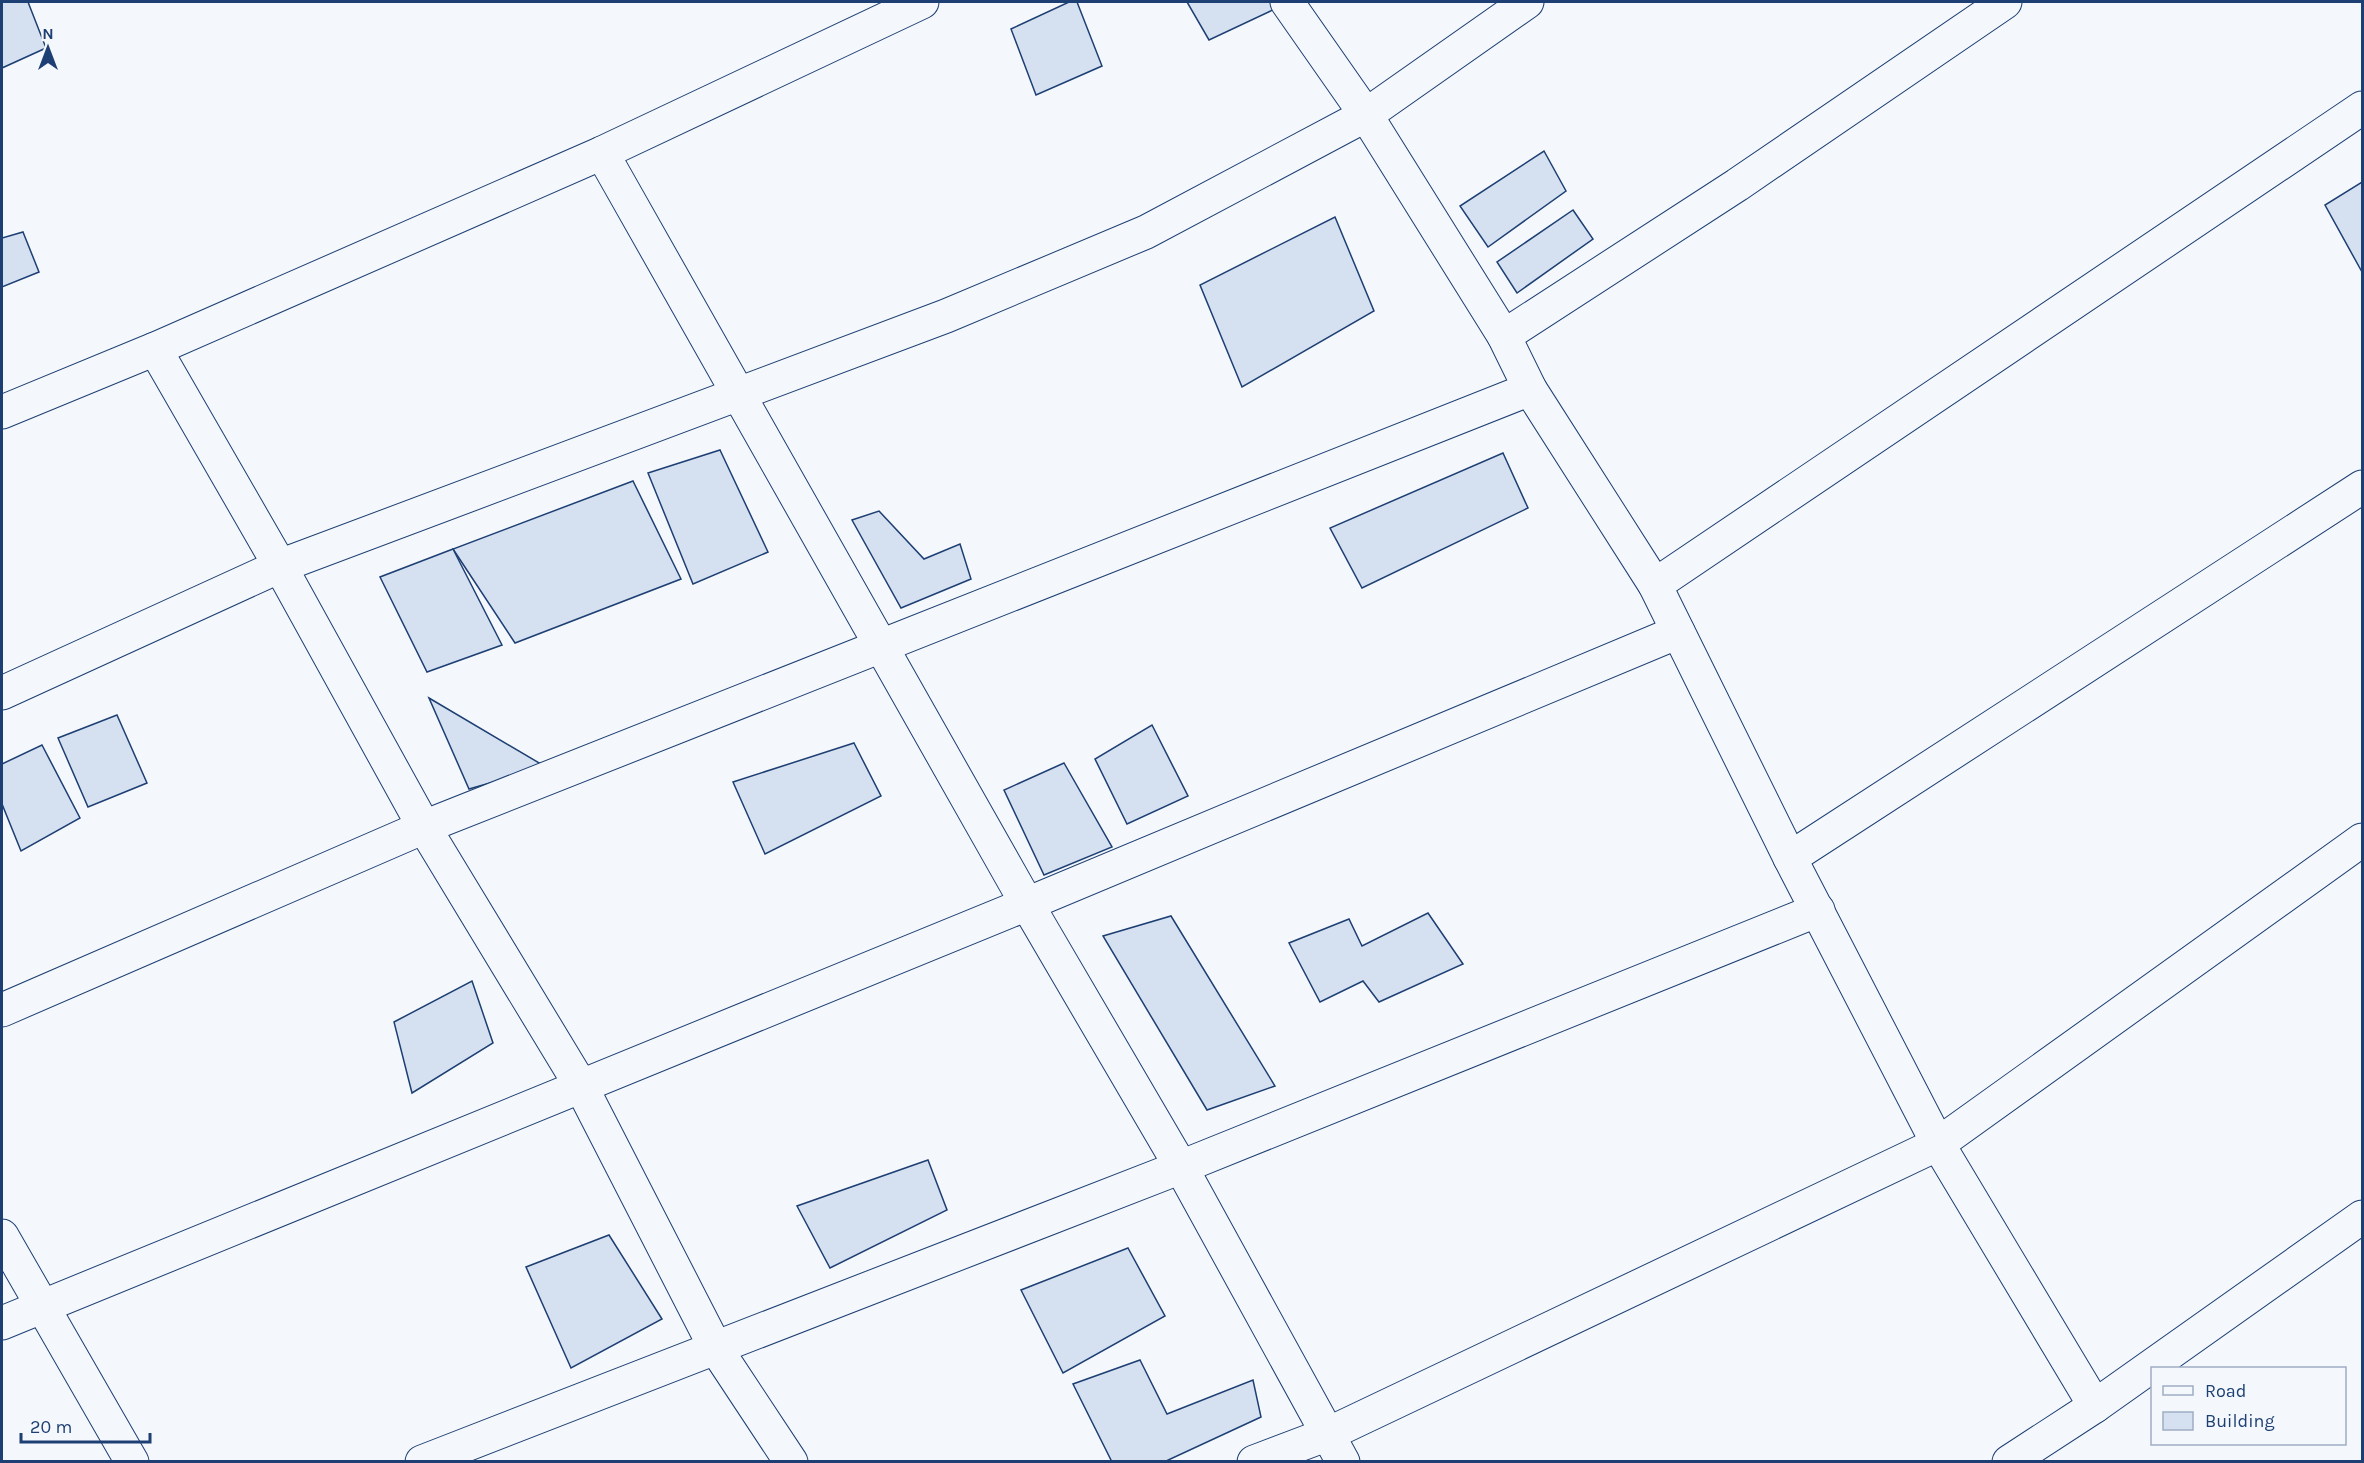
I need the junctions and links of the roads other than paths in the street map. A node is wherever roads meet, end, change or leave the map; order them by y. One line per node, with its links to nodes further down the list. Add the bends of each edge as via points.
1 (922, 2): 7 (street)
2 (1287, 2): 6 (street)
3 (1527, 2): 6 (street)
4 (2006, 2): 8 (street, via 1737,185)
5 (2362, 108): 15 (street)
6 (1366, 115): 8 (street); 11 (street, via 1146,232 946,316)
7 (602, 153): 9 (street); 11 (street)
8 (1504, 336): 10 (street)
9 (155, 349): 12 (street); 14 (street)
10 (1530, 389): 15 (street); 17 (street)
11 (739, 394): 14 (street); 17 (street)
12 (2, 412)
13 (2362, 487): 21 (street)
14 (280, 566): 18 (street); 19 (street)
15 (1655, 585): 16 (street)
16 (1678, 632): 21 (street); 22 (street)
17 (883, 645): 19 (street); 22 (street)
18 (2, 693)
19 (424, 827): 24 (street); 25 (street)
20 (2362, 840): 26 (street)
21 (1790, 858): 23 (street)
22 (1028, 904): 25 (street); 27 (street)
23 (1818, 910): 26 (street); 27 (street)
24 (2, 1010)
25 (581, 1086): 30 (street); 32 (street)
26 (1938, 1144): 33 (street); 34 (street)
27 (1181, 1167): 32 (street); 34 (street)
28 (2362, 1217): 33 (street)
29 (2, 1236): 30 (street)
30 (42, 1306): 31 (street); 35 (street)
31 (2, 1323)
32 (715, 1347): 36 (street); 37 (street)
33 (2095, 1406): 39 (street)
34 (1335, 1448): 38 (street)
35 (132, 1461)
36 (422, 1461)
37 (791, 1461)
38 (1254, 1461)
39 (2009, 1461)

